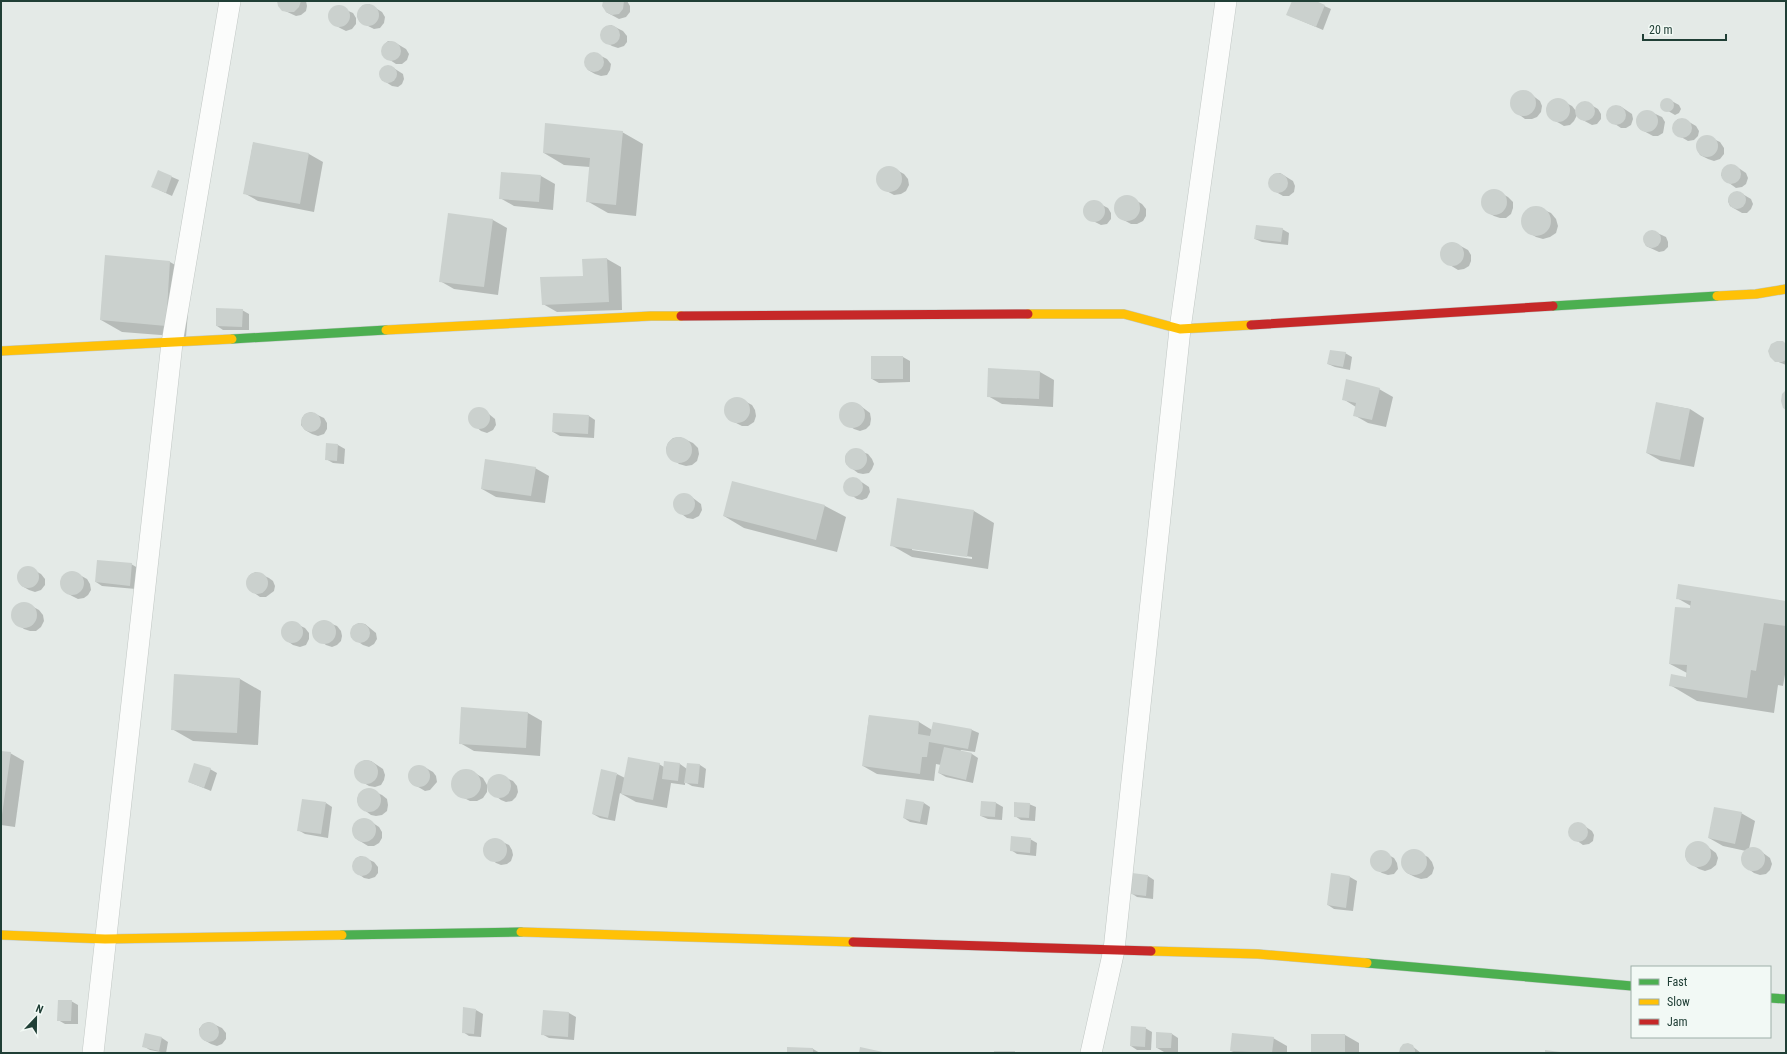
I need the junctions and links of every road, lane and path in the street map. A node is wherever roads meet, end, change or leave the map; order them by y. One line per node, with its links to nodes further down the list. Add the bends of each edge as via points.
1 (230, 1): 5 (street)
2 (1226, 1): 4 (street)
3 (1786, 289): 4 (street, via 1756,294)
4 (1180, 329): 5 (street, via 1124,314 651,316); 9 (street)
5 (172, 343): 6 (street); 8 (street)
6 (1, 351)
7 (1, 935): 8 (street)
8 (105, 939): 9 (street, via 520,932); 13 (street)
9 (1114, 950): 10 (street, via 1258,954); 14 (street)
10 (1631, 986)
11 (1771, 998): 12 (street)
12 (1786, 999)
13 (93, 1053)
14 (1091, 1053)

